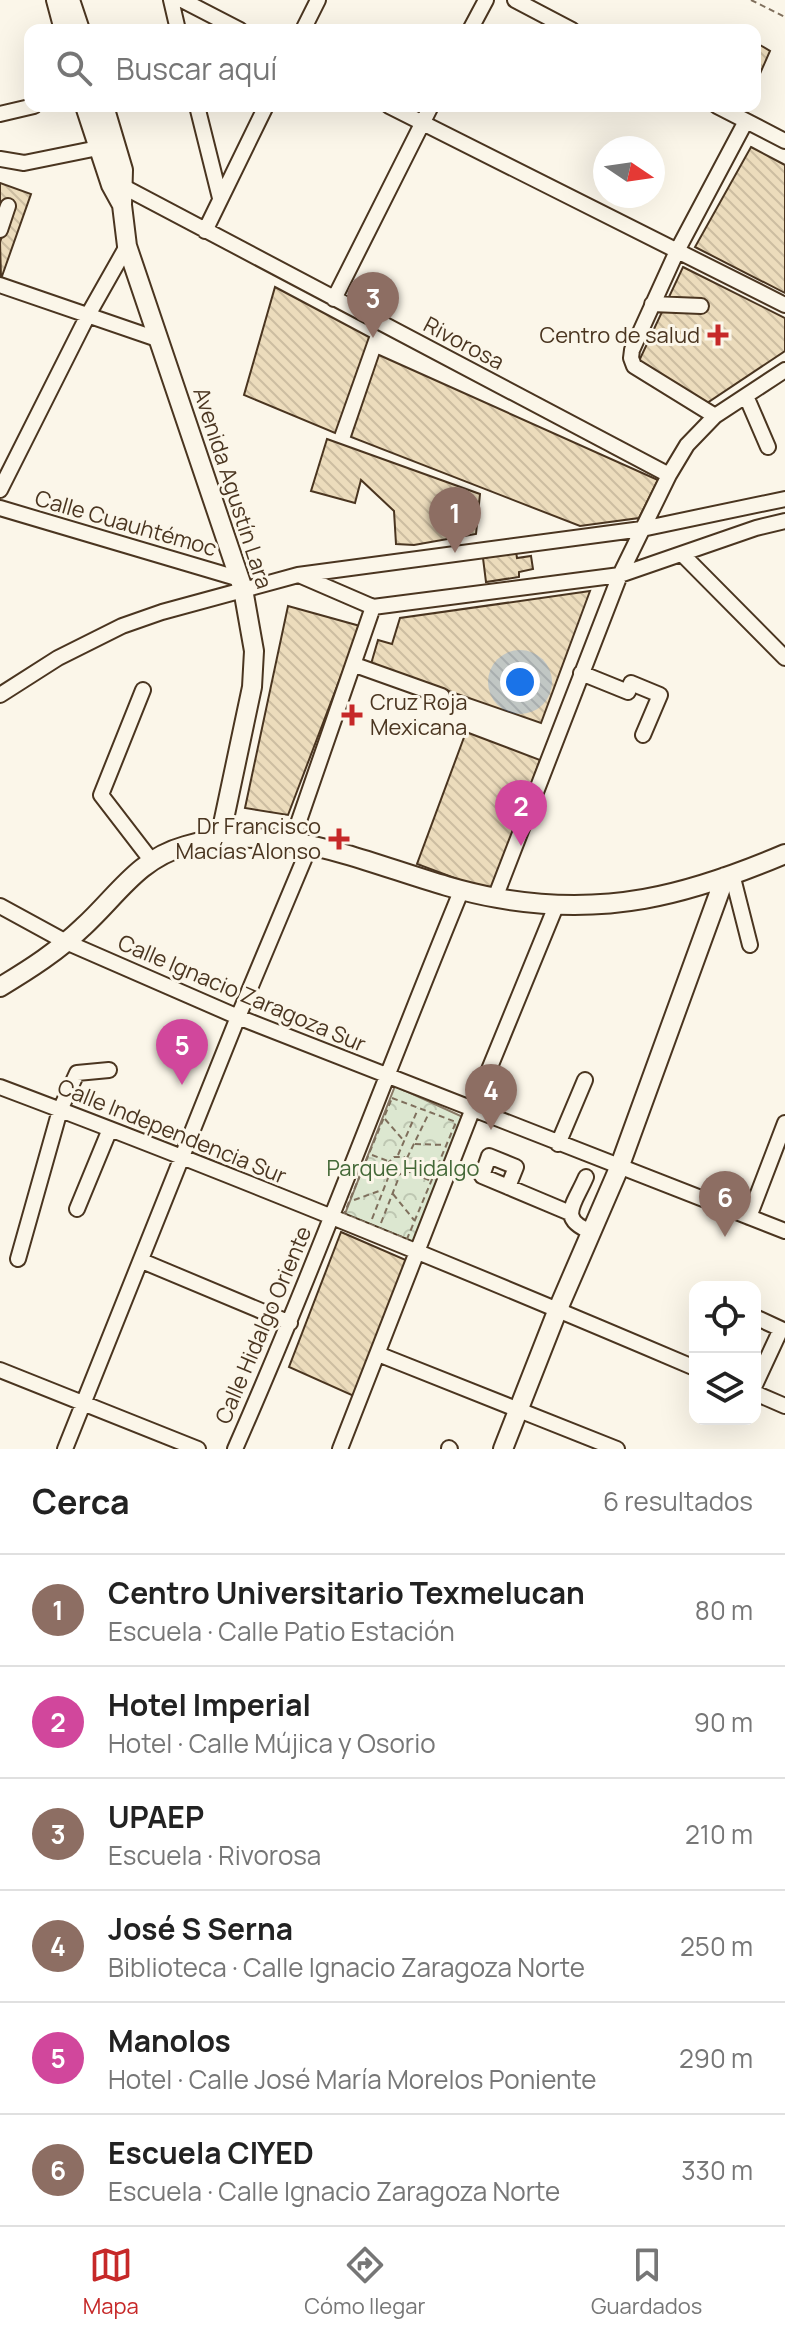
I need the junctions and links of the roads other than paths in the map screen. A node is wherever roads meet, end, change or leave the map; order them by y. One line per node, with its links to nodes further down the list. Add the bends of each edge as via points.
1 (56, 0): 8 (main road)
2 (70, 0): 9 (main road)
3 (171, 0): 10 (street)
4 (182, 0): 11 (street)
5 (318, 0): 12 (street)
6 (486, 0): 13 (street)
7 (515, 0): 14 (street)
8 (62, 24)
9 (78, 24)
10 (177, 24)
11 (228, 24)
12 (306, 24)
13 (473, 24)
14 (561, 24)
15 (24, 108): 23 (street)
16 (95, 112): 27 (main road, Avenida Agustín Lara)
17 (97, 112): 29 (main road, Avenida Agustín Lara, via 123,170)
18 (198, 112): 30 (street)
19 (263, 112): 30 (street)
20 (401, 112): 25 (street)
21 (428, 112): 25 (street)
22 (729, 112): 24 (street)
23 (0, 114)
24 (746, 121): 26 (street); 35 (street)
25 (422, 123): 35 (street); 37 (street)
26 (785, 141)
27 (98, 148): 28 (street, via 24,163); 29 (main road, Avenida Agustín Lara)
28 (0, 159)
29 (119, 192): 33 (street, Rivorosa); 34 (main road, Avenida Agustín Lara)
30 (220, 198): 33 (street)
31 (8, 206): 32 (street)
32 (0, 230)
33 (205, 231): 37 (street, Rivorosa)
34 (127, 246): 41 (street); 42 (main road, Avenida Agustín Lara)
35 (677, 251): 38 (street); 39 (street)
36 (0, 285): 41 (street)
37 (334, 299): 47 (street, Rivorosa)
38 (652, 304): 40 (street); 45 (street, via 632,350 634,366)
39 (785, 305)
40 (701, 306)
41 (88, 315): 42 (street); 48 (street)
42 (157, 339): 56 (main road, Avenida Agustín Lara)
43 (784, 374): 44 (street)
44 (746, 396): 45 (street); 46 (street)
45 (715, 416): 47 (street, via 687,445)
46 (768, 447)
47 (669, 475): 52 (street)
48 (0, 490)
49 (785, 499): 52 (street)
50 (0, 508): 56 (street, Calle Cuauhtémoc)
51 (785, 521): 53 (street)
52 (642, 529): 54 (street); 55 (street)
53 (682, 554): 55 (street); 58 (street)
54 (298, 575): 56 (street); 57 (street)
55 (620, 575): 57 (street); 60 (street)
56 (242, 584): 62 (street, via 122,626); 65 (main road, Avenida Agustín Lara, via 254,678)
57 (373, 607): 59 (street)
58 (785, 658)
59 (355, 665): 63 (street); 66 (street)
60 (581, 673): 64 (street, via 628,692 631,683 660,695); 71 (street)
61 (143, 690): 68 (street, via 101,795)
62 (0, 695)
63 (442, 696)
64 (643, 735)
65 (220, 838): 66 (main road); 68 (main road)
66 (302, 842): 70 (main road); 77 (street)
67 (785, 854): 69 (main road)
68 (151, 860): 74 (main road)
69 (728, 876): 73 (main road, via 657,898); 75 (street); 88 (main road)
70 (462, 889): 71 (main road); 79 (street, Calle Hidalgo Oriente)
71 (495, 898): 73 (main road)
72 (0, 906): 74 (street, Calle Ignacio Zaragoza Sur)
73 (556, 906): 83 (street)
74 (66, 942): 76 (main road); 77 (street, Calle Ignacio Zaragoza Sur)
75 (750, 945)
76 (3, 980)
77 (238, 1017): 79 (street, Calle Ignacio Zaragoza Sur); 87 (street)
78 (109, 1070): 82 (street, via 77,1073)
79 (385, 1076): 83 (street, Calle Ignacio Zaragoza Sur); 94 (street, Calle Hidalgo Oriente)
80 (585, 1080): 86 (street)
81 (0, 1087): 82 (street, Calle Independencia Sur)
82 (60, 1110): 85 (street, Calle Independencia Sur); 98 (street)
83 (472, 1111): 86 (street, Calle Ignacio Zaragoza Sur); 97 (street)
84 (785, 1123): 93 (street)
85 (110, 1129): 87 (street, Calle Independencia Sur); 91 (street)
86 (558, 1144): 88 (street, Calle Ignacio Zaragoza Sur)
87 (183, 1157): 94 (street, Calle Independencia Sur); 99 (street)
88 (619, 1168): 93 (street, Calle Ignacio Zaragoza Sur); 96 (main road)
89 (586, 1177): 92 (street)
90 (508, 1187): 92 (street)
91 (77, 1209)
92 (570, 1213): 96 (street, via 575,1225)
93 (749, 1217): 95 (street, Calle Ignacio Zaragoza Sur)
94 (331, 1219): 97 (street, Calle Independencia Sur); 102 (street, Calle Hidalgo Oriente)
95 (785, 1231)
96 (592, 1232): 100 (main road)
97 (417, 1252): 100 (street, Calle Independencia Sur); 103 (street)
98 (18, 1259)
99 (142, 1261): 102 (street); 108 (street)
100 (558, 1309): 104 (street, Calle Independencia Sur); 110 (main road)
101 (761, 1320): 106 (street, via 781,1329)
102 (290, 1323): 113 (street, Calle Hidalgo Oriente)
103 (378, 1354): 110 (street); 114 (street)
104 (689, 1365)
105 (0, 1370): 108 (street)
106 (761, 1372)
107 (761, 1396): 109 (street)
108 (82, 1404): 111 (street); 112 (street)
109 (785, 1406)
110 (518, 1410): 115 (main road); 116 (street)
111 (65, 1449)
112 (198, 1449)
113 (235, 1449)
114 (340, 1449)
115 (503, 1449)
116 (617, 1449)

